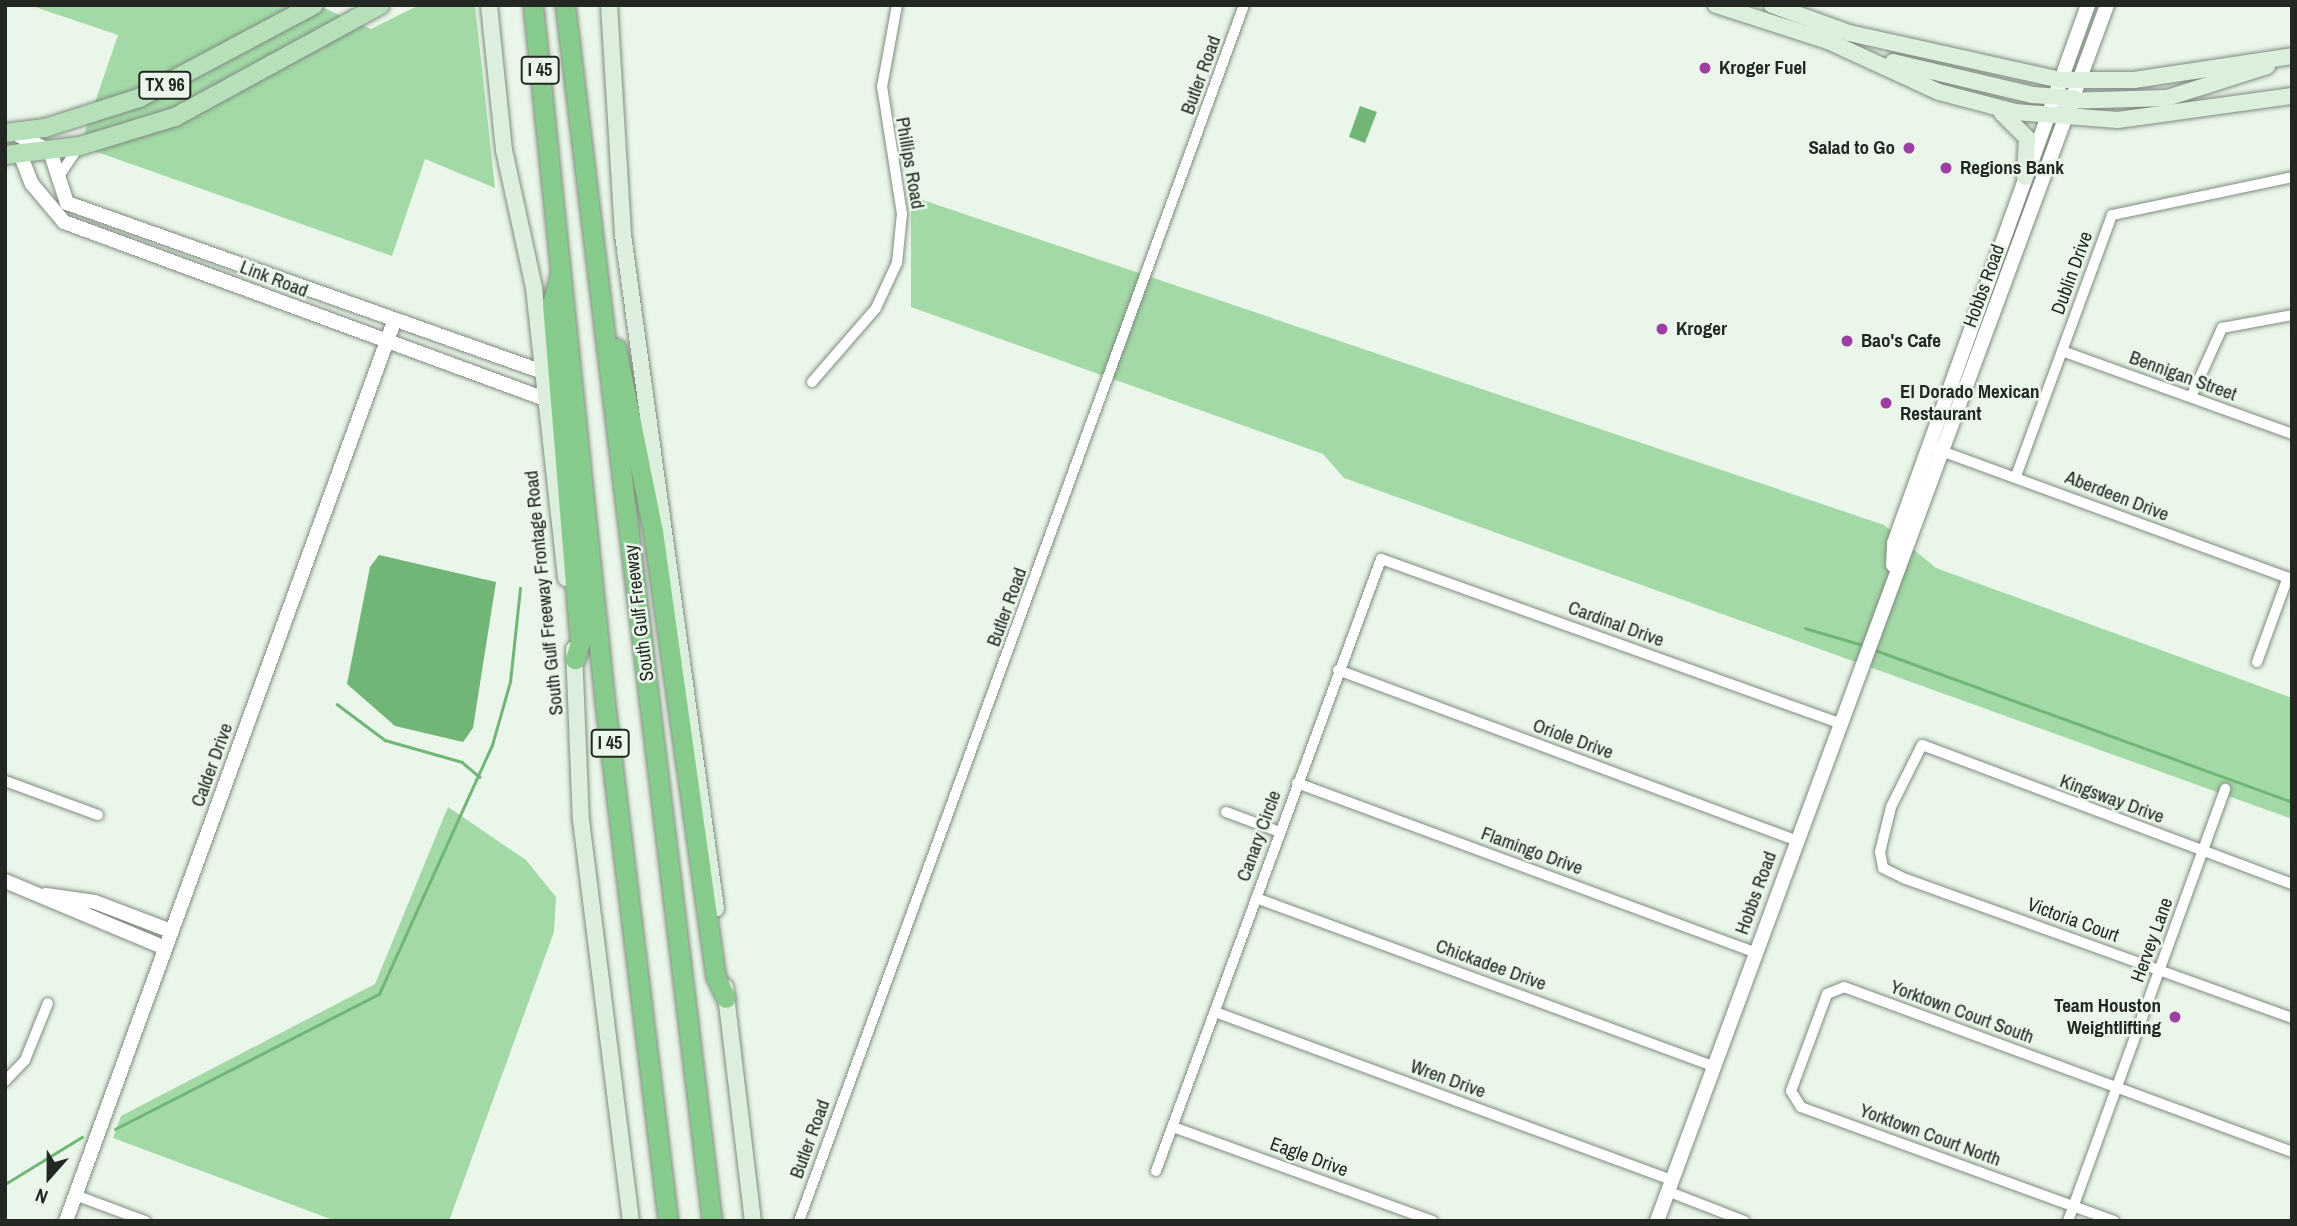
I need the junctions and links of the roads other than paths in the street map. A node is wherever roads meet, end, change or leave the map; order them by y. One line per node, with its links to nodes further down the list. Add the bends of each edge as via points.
1 (314, 5): 21 (main road, TX 96, via 139,98)
2 (380, 5): 22 (main road, TX 96, via 174,117)
3 (489, 5): 36 (main road, South Gulf Freeway Frontage Road, via 504,150 534,288)
4 (533, 5): 28 (highway, I 45)
5 (565, 5): 31 (highway, South Gulf Freeway / I 45)
6 (608, 5): 68 (main road, via 623,235)
7 (897, 5): 37 (street, Phillips Road, via 882,87 902,214 897,263 876,308)
8 (1244, 5): 88 (street, Butler Road)
9 (1716, 5): 13 (main road)
10 (1772, 5): 15 (main road, via 1849,33)
11 (2088, 5): 15 (street, Hobbs Road)
12 (2107, 5): 16 (street, Hobbs Road)
13 (1828, 41): 18 (main road); 20 (main road, via 1939,92)
14 (2292, 56): 16 (main road, via 2206,71); 19 (main road, via 2185,94)
15 (2061, 80): 16 (main road); 18 (street, Hobbs Road)
16 (2080, 80): 19 (street, Hobbs Road)
17 (2292, 96): 19 (main road, via 2183,116)
18 (2052, 104): 19 (main road); 20 (main road); 25 (street, Hobbs Road)
19 (2071, 105): 42 (street, Hobbs Road)
20 (1998, 109): 25 (main road, via 2027,138)
21 (9, 133): 23 (street)
22 (80, 146): 23 (main road, TX 96); 27 (street, via 67,156)
23 (51, 151): 24 (main road, TX 96); 27 (street, Link Road)
24 (13, 156): 30 (street, Link Road, via 64,222)
25 (2025, 177): 41 (street, Hobbs Road)
26 (2292, 177): 35 (street, Dublin Drive, via 2112,215)
27 (57, 179): 29 (street, Link Road, via 67,203)
28 (562, 263): 47 (highway, via 552,304 580,642); 85 (highway, I 45, via 605,704)
29 (260, 274): 30 (street); 33 (street, Link Road)
30 (253, 292): 34 (street, Link Road)
31 (601, 303): 68 (highway, via 621,361 653,531 714,964); 86 (highway, South Gulf Freeway / I 45)
32 (2292, 315): 38 (street, via 2222,328)
33 (394, 322): 34 (street, Calder Drive); 36 (street, Link Road)
34 (386, 344): 39 (street, Link Road); 64 (street, Calder Drive)
35 (2062, 351): 38 (street, Bennigan Street); 43 (street, Dublin Drive)
36 (543, 372): 39 (main road, South Gulf Freeway Frontage Road)
37 (812, 382)
38 (2191, 397): 40 (street, Bennigan Street)
39 (545, 400): 47 (main road, South Gulf Freeway Frontage Road)
40 (2292, 434)
41 (1929, 446): 42 (street, Aberdeen Drive); 45 (street, Hobbs Road, via 1894,543)
42 (1944, 452): 43 (street, Aberdeen Drive); 45 (street, Hobbs Road)
43 (2016, 476): 46 (street, Aberdeen Drive)
44 (1381, 559): 49 (street, Canary Circle); 50 (street, Cardinal Drive)
45 (1892, 578): 50 (street, Hobbs Road)
46 (2290, 578): 48 (street)
47 (575, 659): 84 (main road, South Gulf Freeway Frontage Road, via 581,820)
48 (2257, 662)
49 (1338, 670): 52 (street, Canary Circle); 57 (street, Oriole Drive)
50 (1839, 723): 57 (street, Hobbs Road)
51 (5, 781): 55 (street)
52 (1297, 783): 56 (street, Canary Circle); 66 (street, Flamingo Drive)
53 (2225, 789): 58 (street, Hervey Lane)
54 (1226, 813): 56 (street)
55 (99, 815)
56 (1280, 832): 63 (street, Canary Circle)
57 (1796, 840): 66 (street, Hobbs Road)
58 (2203, 851): 59 (street, Kingsway Drive, via 1922,744 1891,807); 61 (street, Kingsway Drive); 67 (street, Hervey Lane)
59 (1883, 868): 67 (street, Victoria Court)
60 (5, 881): 62 (street)
61 (2292, 884)
62 (45, 895): 64 (street, via 95,902); 65 (street)
63 (1256, 898): 70 (street, Canary Circle); 73 (street, Chickadee Drive)
64 (171, 931): 65 (street, Calder Drive)
65 (165, 948): 80 (street, Calder Drive)
66 (1755, 952): 73 (street, Hobbs Road)
67 (2160, 970): 71 (street, Victoria Court); 75 (street, Hervey Lane)
68 (726, 998): 87 (main road)
69 (48, 1003): 74 (street, via 25,1060)
70 (1214, 1012): 76 (street, Canary Circle); 79 (street, Wren Drive)
71 (2292, 1018)
72 (1807, 1042): 75 (street, Yorktown Court South, via 1827,994 1844,988); 81 (street, Yorktown Court North, via 1791,1091 1801,1107)
73 (1713, 1066): 79 (street, Hobbs Road)
74 (5, 1080)
75 (2116, 1088): 77 (street, Yorktown Court South); 81 (street, Hervey Lane)
76 (1173, 1127): 78 (street, Canary Circle); 89 (street, Eagle Drive)
77 (2292, 1152)
78 (1156, 1171)
79 (1668, 1185): 90 (street, Hobbs Road); 91 (street, Wren Drive)
80 (75, 1195): 82 (street, Calder Drive); 83 (street)
81 (2074, 1206): 92 (street, Hervey Lane); 93 (street, Yorktown Court North)
82 (66, 1221)
83 (145, 1221)
84 (631, 1221)
85 (668, 1221)
86 (712, 1221)
87 (752, 1221)
88 (799, 1221)
89 (1433, 1221)
90 (1657, 1221)
91 (1744, 1221)
92 (2068, 1221)
93 (2114, 1221)

